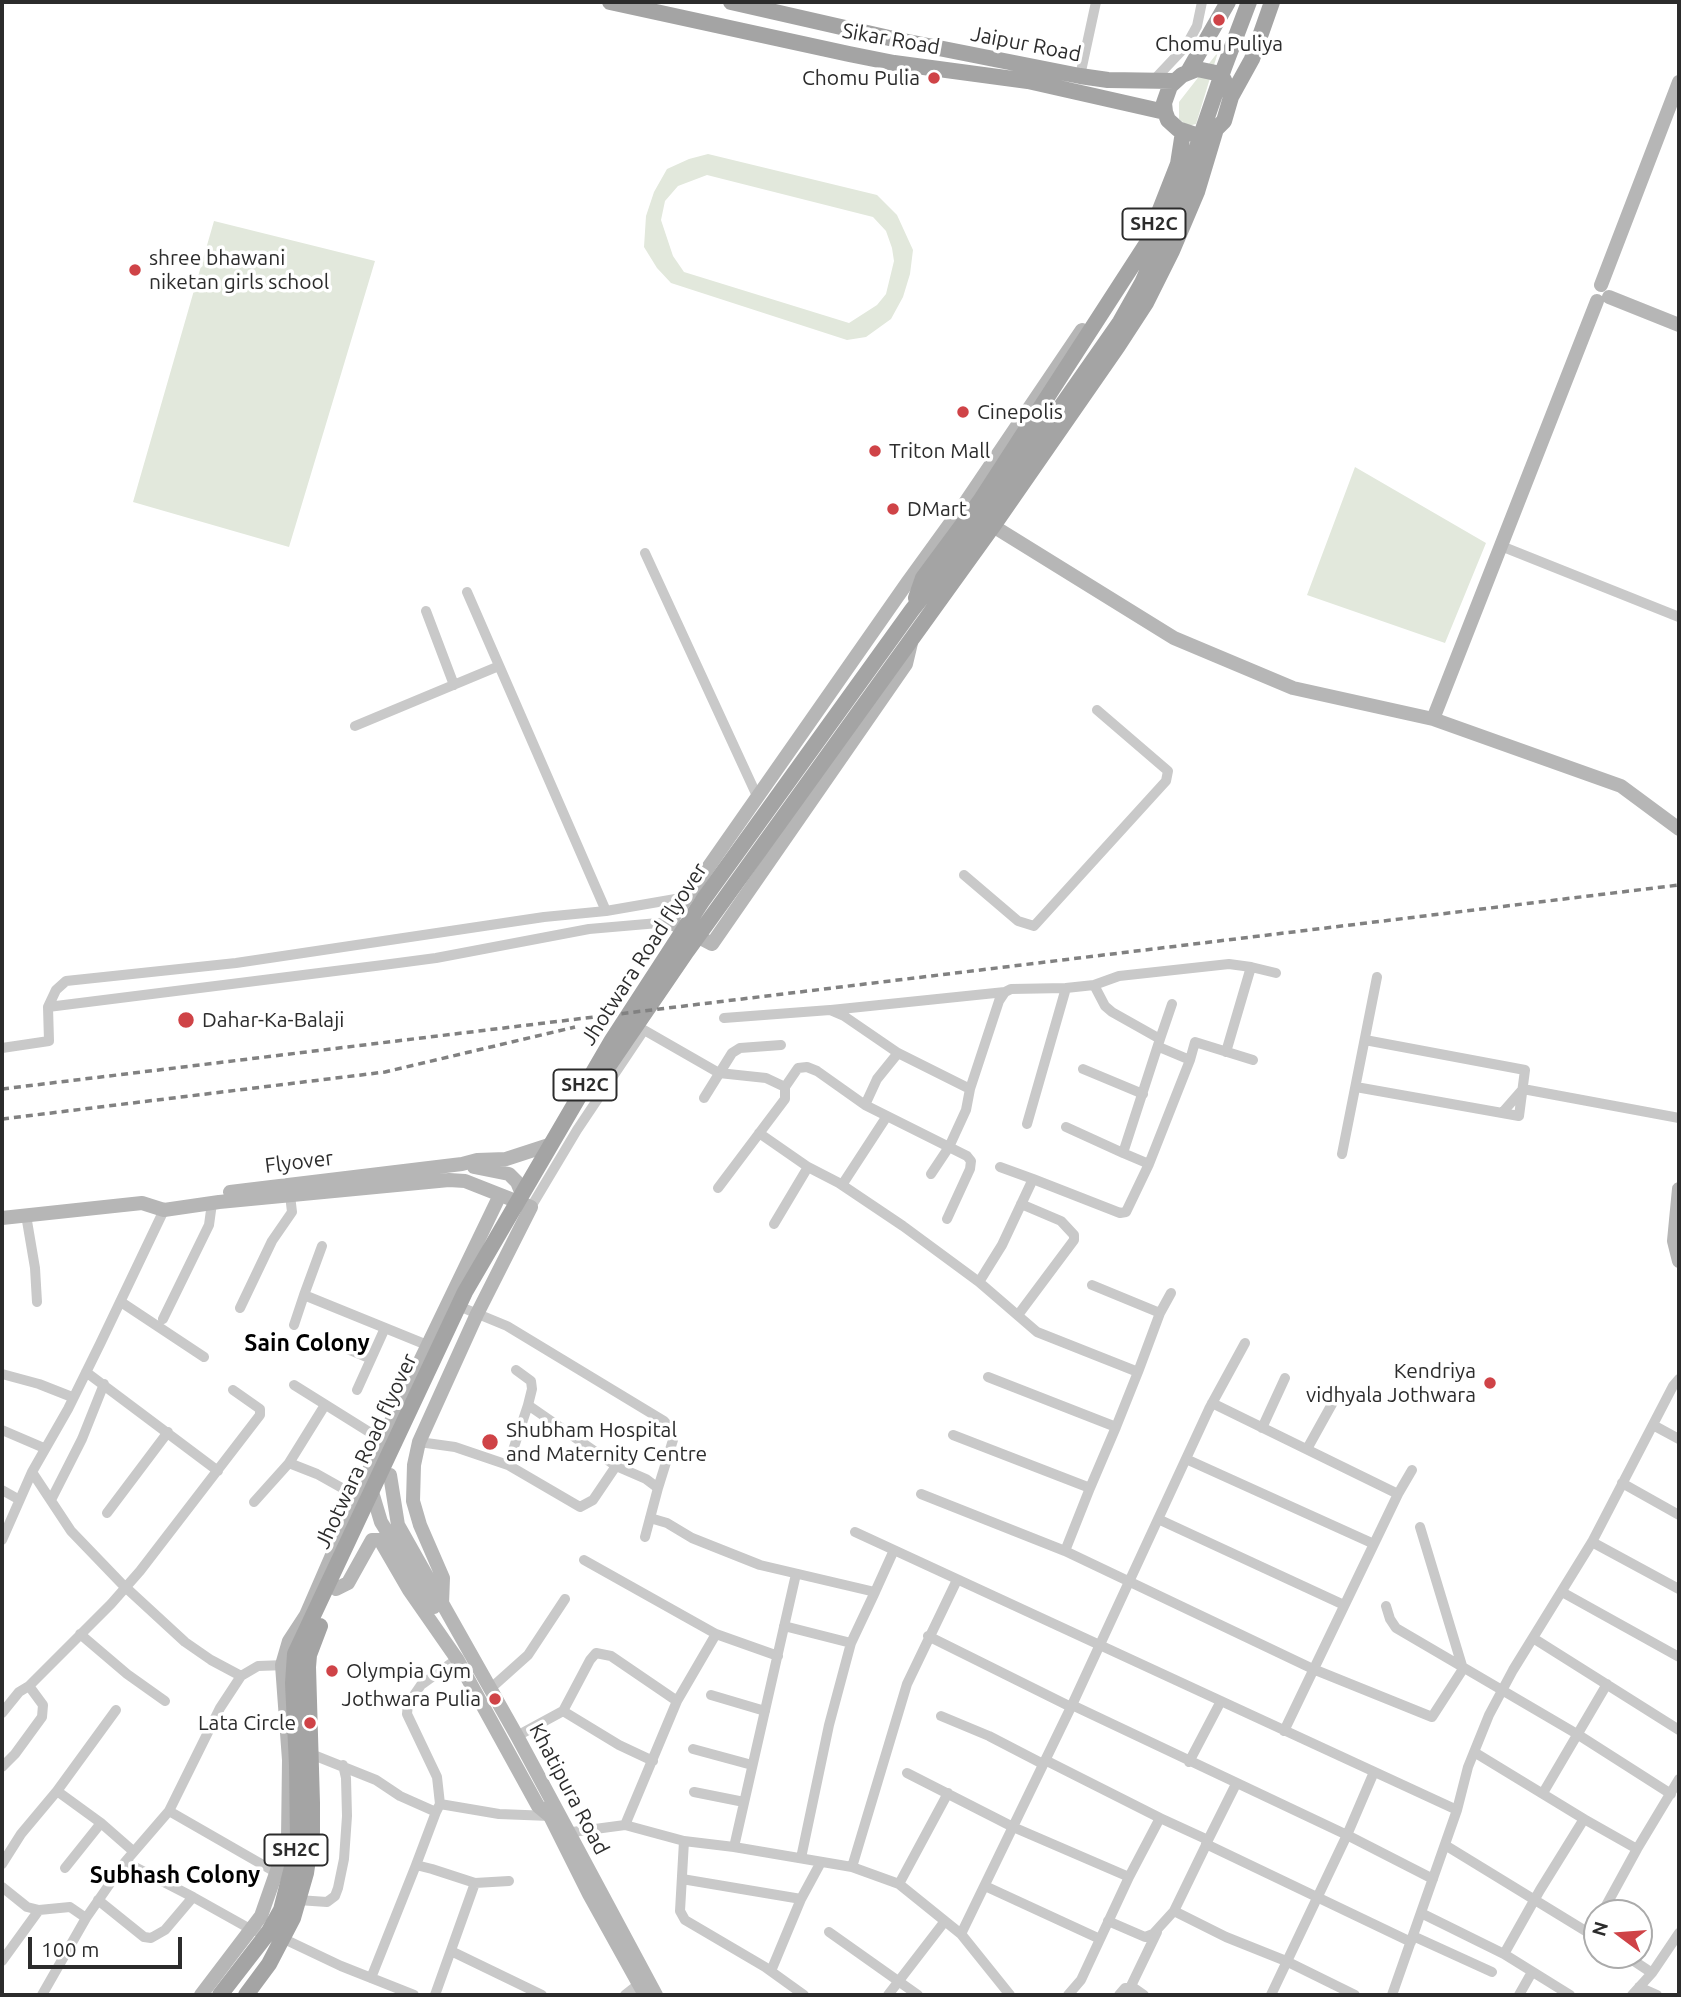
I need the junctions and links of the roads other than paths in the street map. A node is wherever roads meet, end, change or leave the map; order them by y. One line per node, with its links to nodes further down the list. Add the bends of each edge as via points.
1 (610, 2): 13 (main road, Sikar Road, via 871,59 1028,81)
2 (733, 2): 8 (main road, Jaipur Road)
3 (1096, 2): 8 (street)
4 (1202, 2): 10 (street, via 1197,26 1186,46)
5 (1228, 2): 9 (main road)
6 (1249, 2): 23 (main road, Jhotwara Road flyover, via 1178,205 1143,283 976,528)
7 (1272, 2): 12 (main road, via 1252,59)
8 (1080, 76): 10 (main road, Jaipur Road)
9 (1181, 77): 10 (main road); 12 (main road, via 1202,69 1216,73); 13 (main road, via 1166,94)
10 (1151, 82)
11 (1679, 82): 16 (street)
12 (1231, 97): 14 (main road, via 1224,121)
13 (1165, 112): 15 (main road, via 1171,124)
14 (1216, 129): 15 (main road, via 1204,135); 19 (main road, Jhotwara Road flyover, via 1197,192 1146,303)
15 (1183, 132): 17 (main road, SH2C, via 1178,164 1147,243)
16 (1602, 294): 18 (street); 20 (street)
17 (1105, 307): 23 (main road, Jhotwara Road flyover / SH2C, via 980,501 923,578); 32 (street, via 1090,317)
18 (1679, 325)
19 (993, 526): 26 (main road, Jhotwara Road flyover); 30 (street, via 1174,638 1293,688)
20 (1501, 545): 25 (street); 30 (street)
21 (645, 553): 32 (street)
22 (467, 592): 27 (street)
23 (912, 610): 72 (main road, Jhotwara Road flyover / SH2C, via 703,900)
24 (426, 611): 28 (street)
25 (1679, 617)
26 (912, 638): 38 (street, via 906,664 712,944); 150 (main road, Jhotwara Road flyover, via 594,1088 454,1331)
27 (499, 666): 28 (street); 36 (street)
28 (454, 685): 31 (street)
29 (1097, 709): 34 (street, via 1168,772 1166,781 1034,926 1018,920)
30 (1433, 719): 33 (street, via 1621,786)
31 (355, 726)
32 (757, 796): 35 (street)
33 (1679, 829)
34 (964, 875)
35 (687, 897): 36 (street); 38 (street)
36 (606, 911): 37 (street)
37 (586, 913): 39 (street); 47 (street, via 236,963 66,981)
38 (670, 922): 39 (street)
39 (589, 929): 47 (street, via 422,960)
40 (1251, 967): 41 (street); 43 (street, via 1228,964 1119,976); 54 (street)
41 (1276, 973)
42 (1377, 977): 50 (street)
43 (1094, 985): 44 (street); 51 (street, via 1105,1006)
44 (1066, 988): 45 (street); 69 (street)
45 (1005, 992): 48 (street); 63 (street)
46 (1172, 1004): 51 (street)
47 (48, 1007): 53 (street, via 49,1041)
48 (830, 1010): 49 (street); 55 (street)
49 (724, 1018)
50 (1365, 1040): 61 (street); 62 (street, via 1525,1070)
51 (1160, 1043): 56 (street); 64 (street)
52 (781, 1045): 59 (street, via 740,1048)
53 (2, 1048)
54 (1226, 1052): 56 (street, via 1195,1042); 57 (street)
55 (898, 1053): 63 (street); 66 (street, via 877,1079)
56 (1190, 1059): 77 (street)
57 (1253, 1060)
58 (1083, 1069): 64 (street)
59 (719, 1073): 60 (street, via 766,1078); 65 (street); 87 (street, via 644,1031)
60 (785, 1087): 66 (street, via 798,1068 807,1067); 71 (street, via 785,1099)
61 (1356, 1087): 62 (street, via 1519,1115); 75 (street)
62 (1523, 1089): 68 (street)
63 (970, 1090): 73 (street, via 967,1110)
64 (1143, 1094): 74 (street)
65 (704, 1098)
66 (865, 1105): 67 (street)
67 (887, 1116): 73 (street); 82 (street)
68 (1679, 1118)
69 (1027, 1124)
70 (1066, 1127): 74 (street)
71 (759, 1133): 78 (street); 83 (street)
72 (549, 1145): 76 (street, Flyover, via 506,1159); 87 (main road, Jhotwara Road flyover / SH2C)
73 (950, 1146): 80 (street); 93 (street, via 971,1161)
74 (1123, 1153): 77 (street)
75 (1342, 1154)
76 (462, 1164): 87 (street, Flyover, via 509,1174); 89 (street, Flyover)
77 (1149, 1164): 81 (street, via 1126,1212 1120,1213)
78 (808, 1167): 82 (street); 94 (street)
79 (1000, 1167): 81 (street)
80 (931, 1174)
81 (1033, 1179): 90 (street)
82 (842, 1185): 97 (street)
83 (718, 1188)
84 (1679, 1189): 96 (street, via 1674,1241)
85 (290, 1195): 86 (street, via 449,1180 465,1181); 88 (street); 104 (street, via 292,1213 272,1241)
86 (500, 1195): 87 (street); 103 (street)
87 (527, 1200): 106 (street); 156 (main road, Jhotwara Road flyover / SH2C, via 465,1292)
88 (212, 1203): 89 (street); 108 (street, via 209,1225)
89 (168, 1204): 91 (street); 102 (street)
90 (1021, 1204): 97 (street); 107 (street, via 1061,1221 1074,1235)
91 (26, 1215): 92 (street); 101 (street)
92 (2, 1218)
93 (947, 1219)
94 (774, 1224)
95 (322, 1246): 100 (street)
96 (1679, 1261)
97 (979, 1282): 107 (street)
98 (1092, 1285): 105 (street)
99 (1171, 1293): 105 (street)
100 (304, 1295): 109 (street); 110 (street)
101 (37, 1302)
102 (121, 1302): 114 (street); 117 (street)
103 (448, 1302): 106 (street); 113 (street)
104 (240, 1308)
105 (1160, 1313): 118 (street)
106 (477, 1314): 140 (street); 152 (street, via 506,1326 664,1421 673,1440)
107 (1018, 1315): 118 (street, via 1037,1332)
108 (163, 1319)
109 (294, 1325)
110 (385, 1328): 113 (street); 115 (street)
111 (333, 1343): 115 (street)
112 (1245, 1343): 128 (street)
113 (427, 1345): 139 (street)
114 (204, 1357)
115 (371, 1359): 126 (street)
116 (516, 1370): 131 (street, via 531,1381)
117 (86, 1372): 123 (street); 127 (street)
118 (1138, 1372): 133 (street)
119 (2, 1374): 127 (street)
120 (988, 1377): 133 (street)
121 (1285, 1378): 134 (street)
122 (1679, 1379): 132 (street)
123 (104, 1384): 136 (street); 159 (street)
124 (294, 1385): 130 (street)
125 (233, 1390): 148 (street, via 261,1412)
126 (357, 1391)
127 (72, 1397): 141 (street)
128 (1212, 1403): 134 (street); 143 (street)
129 (1332, 1404): 142 (street)
130 (325, 1405): 139 (street); 144 (street)
131 (528, 1405): 145 (street); 146 (street)
132 (1653, 1425): 138 (street); 151 (street)
133 (1116, 1427): 153 (street)
134 (1262, 1428): 142 (street)
135 (2, 1430): 141 (street)
136 (168, 1432): 148 (street); 161 (street)
137 (953, 1435): 153 (street)
138 (1679, 1439)
139 (382, 1440): 156 (street)
140 (419, 1442): 145 (street, via 455,1447); 183 (street, via 413,1501 443,1578)
141 (44, 1448): 149 (street)
142 (1307, 1449): 155 (street)
143 (1186, 1459): 164 (street); 170 (street)
144 (289, 1463): 156 (street); 160 (street)
145 (508, 1465): 146 (street, via 580,1507 593,1500)
146 (616, 1466): 152 (street)
147 (1412, 1470): 155 (street)
148 (218, 1471): 177 (street)
149 (32, 1472): 158 (street); 159 (street)
150 (390, 1475): 178 (main road, Jhotwara Road flyover); 183 (street, Khatipura Road, via 398,1525)
151 (1622, 1483): 162 (street); 169 (street)
152 (658, 1488): 163 (street)
153 (1090, 1488): 172 (street)
154 (2, 1490): 158 (street)
155 (1398, 1493): 170 (street)
156 (365, 1494): 191 (main road, Jhotwara Road flyover / SH2C); 197 (street, via 289,1642); 241 (street)
157 (921, 1494): 172 (street)
158 (18, 1499): 168 (street)
159 (51, 1500): 177 (street, via 72,1531)
160 (254, 1502)
161 (107, 1513)
162 (1679, 1515)
163 (650, 1518): 167 (street); 174 (street, via 760,1565)
164 (1158, 1518): 176 (street); 184 (street)
165 (1420, 1527): 199 (street)
166 (855, 1532): 171 (street)
167 (645, 1537)
168 (2, 1539)
169 (1592, 1542): 179 (street); 181 (street)
170 (1374, 1544): 184 (street)
171 (894, 1550): 175 (street); 180 (street)
172 (1065, 1551): 176 (street)
173 (584, 1560): 188 (street)
174 (796, 1574): 180 (street); 186 (street)
175 (957, 1580): 189 (street); 193 (street)
176 (1128, 1581): 193 (street); 200 (street)
177 (126, 1587): 187 (street); 201 (street, via 186,1642)
178 (336, 1589): 191 (main road, Jhotwara Road flyover); 196 (street, via 348,1583 372,1540 380,1541)
179 (1679, 1589)
180 (875, 1592): 192 (street)
181 (1562, 1592): 190 (street); 195 (street)
182 (565, 1599): 205 (street, via 528,1655)
183 (442, 1604): 205 (street, Khatipura Road)
184 (1344, 1605): 200 (street)
185 (1386, 1606): 199 (street, via 1396,1628)
186 (784, 1626): 192 (street); 194 (street)
187 (80, 1634): 204 (street); 208 (street)
188 (716, 1634): 194 (street); 209 (street)
189 (928, 1636): 211 (street); 262 (street, via 907,1684)
190 (1533, 1638): 203 (street); 206 (street)
191 (309, 1639): 198 (main road, SH2C); 202 (main road, SH2C, via 293,1663)
192 (851, 1643): 257 (street)
193 (1098, 1645): 210 (street); 211 (street)
194 (778, 1656): 214 (street)
195 (1679, 1657)
196 (457, 1659): 240 (street, via 421,1685 411,1697 407,1714 437,1777); 241 (street, via 538,1805)
197 (282, 1665): 198 (street); 201 (street, via 258,1666); 264 (street, via 289,1760 288,1839)
198 (308, 1667): 202 (main road, SH2C)
199 (1463, 1669): 200 (street, via 1432,1717); 206 (street)
200 (1313, 1670): 218 (street)
201 (241, 1676): 243 (street, via 219,1708)
202 (300, 1684): 223 (main road); 312 (main road, SH2C, via 298,1844 281,1910)
203 (1607, 1684): 217 (street); 219 (street)
204 (29, 1686): 215 (street); 229 (street, via 43,1705 42,1717)
205 (490, 1689): 220 (street, Khatipura Road)
206 (1502, 1690): 219 (street); 222 (street)
207 (711, 1695): 214 (street)
208 (165, 1701)
209 (677, 1701): 213 (street, via 611,1656 596,1653); 224 (street)
210 (1220, 1701): 218 (street); 226 (street)
211 (1071, 1706): 225 (street); 226 (street)
212 (116, 1710): 234 (street)
213 (563, 1711): 220 (street); 224 (street)
214 (765, 1711): 228 (street)
215 (2, 1713)
216 (941, 1716): 225 (street)
217 (1679, 1730)
218 (1284, 1731): 230 (street)
219 (1577, 1734): 237 (street); 238 (street)
220 (517, 1736): 249 (street, Khatipura Road)
221 (693, 1749): 228 (street)
222 (1474, 1752): 237 (street); 242 (street)
223 (311, 1754): 227 (street); 278 (main road, via 312,1832)
224 (653, 1760): 247 (street)
225 (1044, 1762): 244 (street); 248 (street)
226 (1189, 1762): 233 (street)
227 (342, 1765): 240 (street, via 400,1796); 278 (street, via 347,1816 338,1888 327,1902)
228 (752, 1765): 239 (street)
229 (2, 1767)
230 (1374, 1772): 242 (street); 250 (street)
231 (907, 1773): 236 (street)
232 (1679, 1779): 238 (street)
233 (1236, 1784): 250 (street); 252 (street)
234 (57, 1791): 246 (street); 260 (street)
235 (694, 1792): 239 (street)
236 (948, 1793): 248 (street); 270 (street)
237 (1543, 1793): 245 (street)
238 (1671, 1794): 255 (street)
239 (744, 1802): 254 (street)
240 (438, 1808): 241 (street, via 499,1814); 261 (street)
241 (548, 1809): 249 (street)
242 (1457, 1810): 253 (street)
243 (169, 1811): 256 (street); 264 (street)
244 (1160, 1818): 252 (street); 265 (street)
245 (1584, 1819): 255 (street); 279 (street)
246 (100, 1823): 256 (street); 263 (street)
247 (625, 1825): 249 (street); 251 (street)
248 (1013, 1827): 265 (street); 271 (street)
249 (563, 1835): 308 (street); 317 (street, Khatipura Road)
250 (1347, 1835): 267 (street); 273 (street)
251 (684, 1841): 254 (street); 266 (street)
252 (1207, 1842): 273 (street); 281 (street)
253 (1445, 1845): 267 (street); 279 (street)
254 (734, 1847): 257 (street)
255 (1637, 1849): 276 (street)
256 (133, 1851): 258 (street)
257 (801, 1858): 259 (street)
258 (125, 1862): 274 (street); 277 (street)
259 (821, 1862): 262 (street); 275 (street)
260 (2, 1864)
261 (416, 1865): 269 (street); 304 (street)
262 (852, 1867): 270 (street)
263 (65, 1868)
264 (277, 1873): 288 (street)
265 (1129, 1877): 285 (street)
266 (682, 1879): 275 (street); 300 (street, via 680,1911 685,1920)
267 (1433, 1879): 282 (street)
268 (509, 1881): 269 (street)
269 (475, 1883): 295 (street)
270 (899, 1884): 284 (street)
271 (985, 1886): 290 (street); 292 (street)
272 (2, 1887): 280 (street, via 27,1907)
273 (1316, 1896): 293 (street); 298 (street)
274 (193, 1897): 277 (street, via 165,1930 151,1938); 288 (street)
275 (801, 1899): 300 (street)
276 (1610, 1899)
277 (97, 1900): 283 (street)
278 (298, 1900): 291 (main road)
279 (1534, 1900): 287 (street); 296 (street)
280 (39, 1910): 283 (street, via 70,1907); 297 (street)
281 (1174, 1911): 286 (street); 298 (street)
282 (1421, 1913): 293 (street); 296 (street)
283 (86, 1918): 310 (street)
284 (945, 1921): 290 (street); 305 (street)
285 (1108, 1921): 286 (street, via 1144,1937); 292 (street)
286 (1158, 1929): 307 (street)
287 (1583, 1929)
288 (252, 1930): 291 (street); 311 (street)
289 (829, 1932): 305 (street)
290 (961, 1934): 321 (street)
291 (282, 1938): 304 (street); 309 (main road)
292 (1100, 1939): 322 (street, via 1081,1980)
293 (1412, 1939): 301 (street); 327 (street)
294 (1678, 1939): 303 (street)
295 (451, 1951): 314 (street); 315 (street)
296 (1504, 1954): 302 (street)
297 (2, 1961)
298 (1286, 1961): 325 (street); 326 (street)
299 (1646, 1969): 303 (street)
300 (771, 1971): 318 (street)
301 (1492, 1972)
302 (1532, 1972): 328 (street); 329 (street)
303 (1652, 1973): 306 (street)
304 (371, 1978): 313 (street)
305 (898, 1982): 319 (street); 320 (street)
306 (1639, 1987): 330 (street); 331 (street)
307 (1130, 1988): 323 (street); 324 (street)
308 (642, 1989): 316 (street)
309 (253, 1993)
310 (42, 1995)
311 (201, 1995)
312 (220, 1995)
313 (414, 1995)
314 (435, 1995)
315 (542, 1995)
316 (625, 1995)
317 (656, 1995)
318 (804, 1995)
319 (888, 1995)
320 (918, 1995)
321 (1010, 1995)
322 (1068, 1995)
323 (1119, 1995)
324 (1144, 1995)
325 (1271, 1995)
326 (1355, 1995)
327 (1392, 1995)
328 (1519, 1995)
329 (1570, 1995)
330 (1632, 1995)
331 (1657, 1995)

